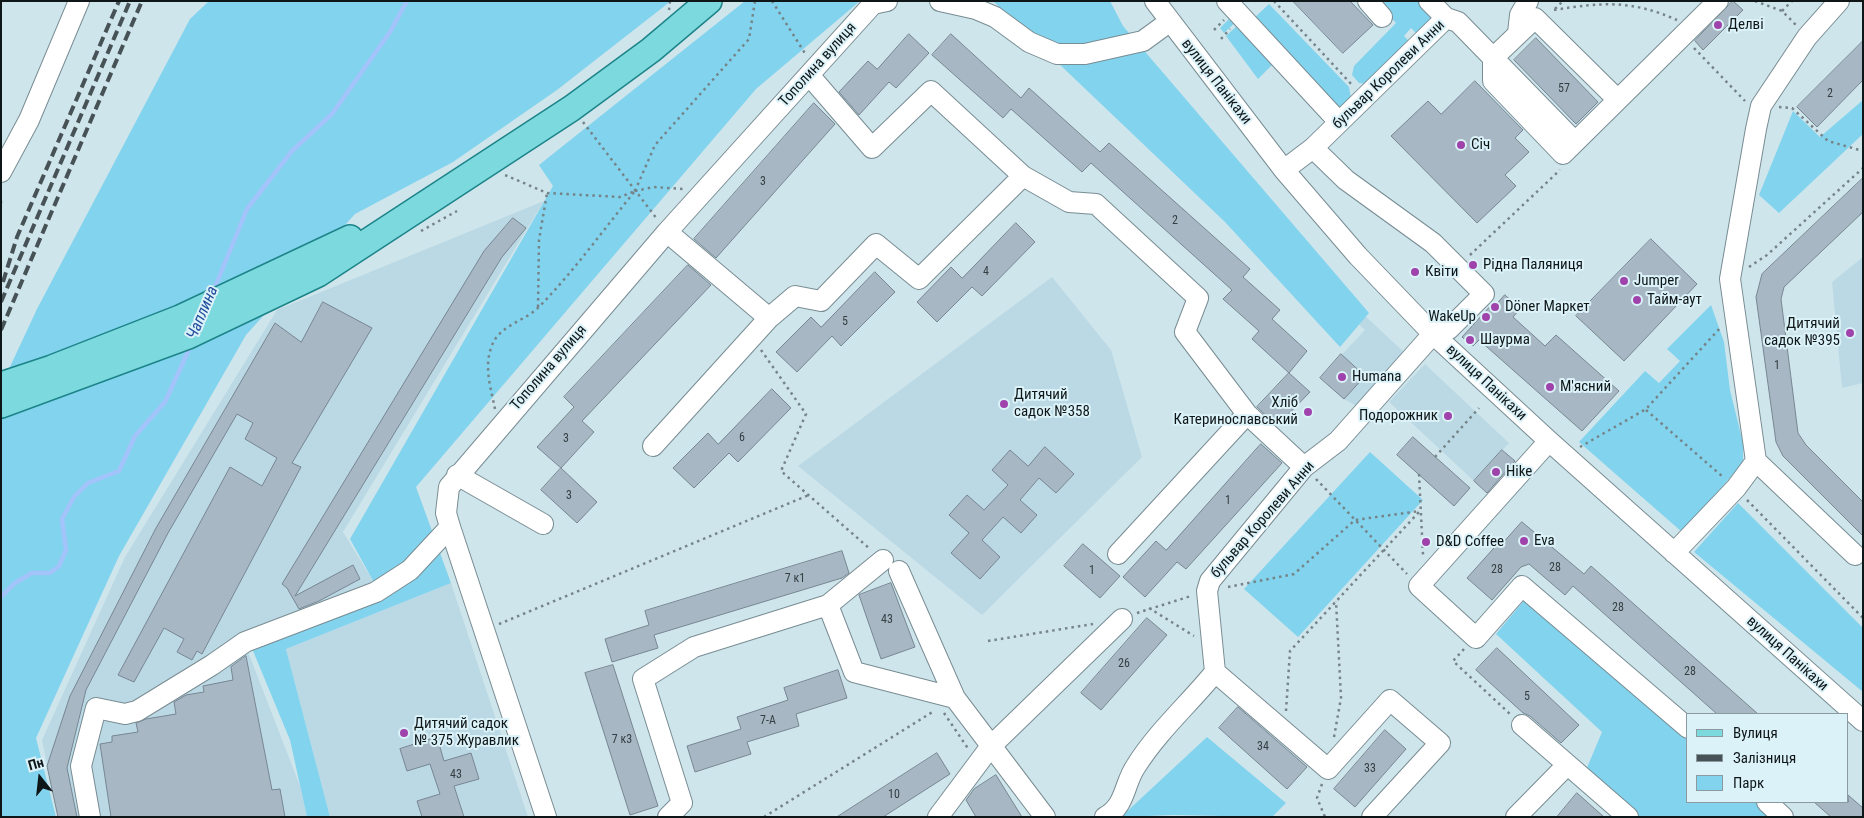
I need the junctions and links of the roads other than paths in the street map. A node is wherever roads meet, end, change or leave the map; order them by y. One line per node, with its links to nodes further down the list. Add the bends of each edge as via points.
1 (79, 1): 22 (street, via 29,120)
2 (709, 1): 24 (main road, via 650,50)
3 (887, 1): 17 (street, Тополина вулиця, via 873,4)
4 (940, 1): 14 (street, via 976,9 1029,42 1058,54 1085,54 1143,42)
5 (1155, 1): 14 (street, вулиця Панікахи)
6 (1227, 1): 19 (street)
7 (1368, 1): 12 (street)
8 (1429, 1): 13 (street)
9 (1528, 1): 15 (street, via 1520,15)
10 (1718, 1): 18 (street, бульвар Королеви Анни, via 1690,35)
11 (1839, 1): 33 (street, via 1806,37 1761,106 1730,279)
12 (1382, 17)
13 (1446, 18): 16 (street, бульвар Королеви Анни, via 1458,22); 19 (street, бульвар Королеви Анни)
14 (1169, 22): 21 (street, вулиця Панікахи)
15 (1518, 33): 16 (street); 18 (street, via 1535,18)
16 (1493, 58): 18 (street, бульвар Королеви Анни, via 1575,142)
17 (812, 72): 23 (street, via 872,148 931,91); 25 (street, Тополина вулиця)
18 (1617, 99)
19 (1339, 122): 20 (street, бульвар Королеви Анни)
20 (1313, 148): 21 (street, бульвар Королеви Анни); 27 (street, бульвар Королеви Анни, via 1346,180 1403,220 1484,294 1449,328)
21 (1284, 170): 27 (street, вулиця Панікахи, via 1358,256)
22 (1, 172)
23 (1023, 176): 26 (street, via 919,279 876,244 821,301 796,296); 30 (street, via 1069,202 1096,204 1198,298 1185,332)
24 (407, 227): 28 (main road, via 353,237 155,329); 29 (main road, via 230,318 146,354)
25 (667, 232): 26 (street); 35 (street, Тополина вулиця)
26 (769, 318): 32 (street)
27 (1433, 334): 31 (street, вулиця Панікахи); 34 (street, бульвар Королеви Анни, via 1338,442)
28 (1, 385)
29 (1, 406)
30 (1247, 414): 34 (street); 39 (street)
31 (1549, 441): 38 (street, вулиця Панікахи); 47 (street, via 1422,582 1476,638 1522,586)
32 (652, 446)
33 (1756, 461): 38 (street, via 1736,488); 40 (street)
34 (1304, 467): 43 (street, бульвар Королеви Анни, via 1210,580 1207,591)
35 (457, 475): 36 (street); 37 (street, Тополина вулиця, via 446,500)
36 (543, 524)
37 (450, 527): 51 (street, via 410,570 376,592 245,642 212,666 136,711 125,714 96,708 81,766); 52 (street, Тополина вулиця)
38 (1674, 553): 45 (street, вулиця Панікахи)
39 (1118, 554)
40 (1855, 555)
41 (828, 605): 44 (street, via 854,672); 44 (street, via 891,566); 53 (street, via 694,647 643,679 682,803)
42 (1122, 619): 48 (street)
43 (1216, 672): 56 (street, via 1151,744 1134,768 1125,794 1113,813); 57 (street, via 1328,769 1390,700 1440,743)
44 (955, 698): 48 (street)
45 (1863, 721)
46 (1522, 725): 49 (street)
47 (1686, 726)
48 (991, 746): 54 (street); 55 (street)
49 (1567, 765): 58 (street); 59 (street)
50 (1768, 803): 60 (street)
51 (90, 817)
52 (546, 817)
53 (668, 817)
54 (938, 817)
55 (1046, 817)
56 (1105, 817)
57 (1372, 817)
58 (1516, 817)
59 (1628, 817)
60 (1783, 817)

